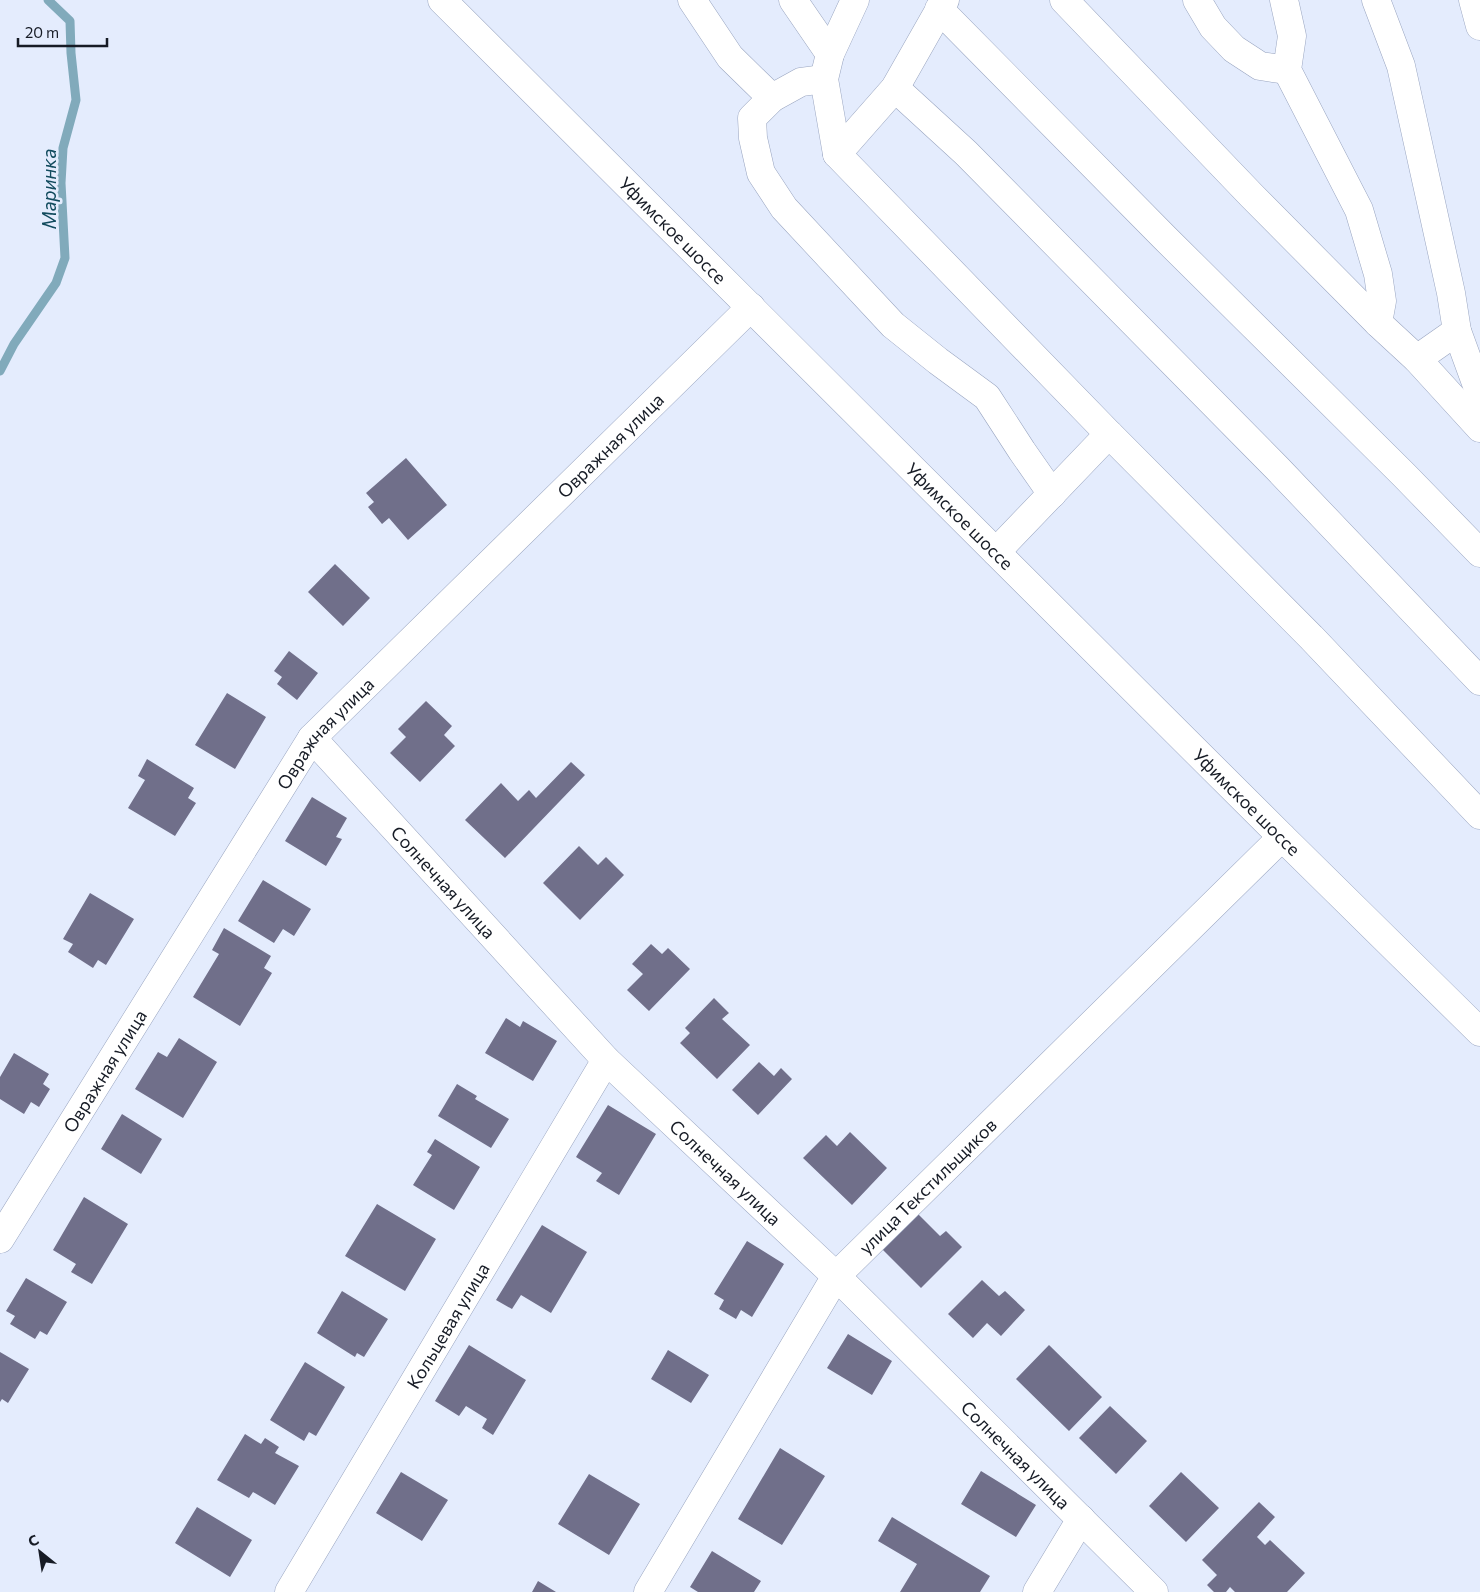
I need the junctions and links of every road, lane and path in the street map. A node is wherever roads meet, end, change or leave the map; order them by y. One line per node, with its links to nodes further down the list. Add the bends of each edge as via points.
1 (442, 0): 17 (street, Уфимское шоссе)
2 (692, 0): 15 (street, via 730,57)
3 (793, 0): 12 (street)
4 (856, 0): 12 (street)
5 (1064, 0): 18 (street)
6 (1197, 0): 13 (street, via 1213,27 1234,49 1260,66)
7 (1284, 0): 13 (street, via 1292,36)
8 (1376, 0): 19 (street, via 1400,66)
9 (1473, 0): 11 (street)
10 (942, 5): 14 (street); 26 (street, via 1158,232)
11 (1480, 26)
12 (827, 66): 15 (street); 16 (street)
13 (1287, 70): 18 (street, via 1359,210 1378,274 1382,301)
14 (894, 88): 16 (street); 27 (street, via 973,160)
15 (772, 98): 24 (street, via 752,118 753,138 762,173 784,208 893,325 987,396)
16 (837, 154): 23 (street)
17 (751, 307): 25 (street, Уфимское шоссе); 28 (street, Овражная улица)
18 (1378, 324): 20 (street)
19 (1457, 331): 20 (street); 21 (street)
20 (1417, 359): 22 (street)
21 (1480, 394)
22 (1480, 428)
23 (1109, 434): 24 (street); 29 (street, via 1311,637)
24 (1052, 494): 25 (street)
25 (996, 552): 30 (street, Уфимское шоссе)
26 (1480, 553)
27 (1480, 681)
28 (312, 738): 32 (street, Солнечная улица); 33 (street, Овражная улица)
29 (1480, 814)
30 (1282, 837): 31 (street, Уфимское шоссе); 34 (street, улица Текстильщиков)
31 (1480, 1032)
32 (606, 1060): 34 (street, Солнечная улица); 36 (street, Кольцевая улица)
33 (0, 1240)
34 (836, 1276): 35 (street, Солнечная улица); 37 (street, улица Текстильщиков)
35 (1081, 1519): 38 (street); 39 (street, Солнечная улица)
36 (289, 1592)
37 (648, 1592)
38 (1037, 1592)
39 (1154, 1592)

